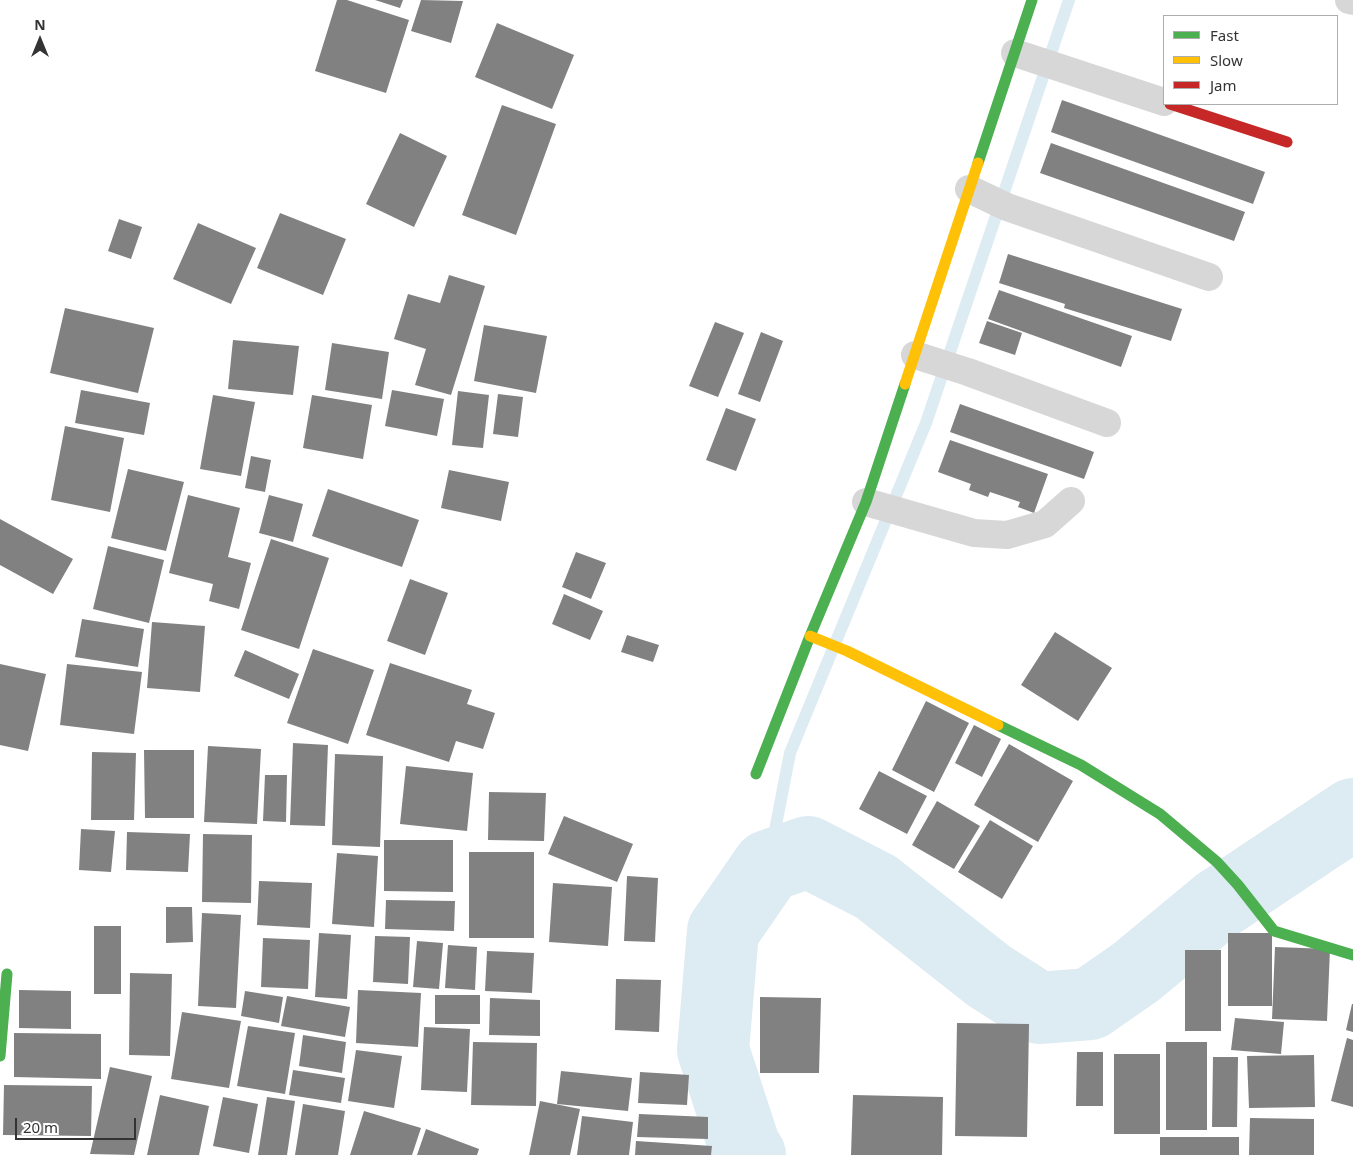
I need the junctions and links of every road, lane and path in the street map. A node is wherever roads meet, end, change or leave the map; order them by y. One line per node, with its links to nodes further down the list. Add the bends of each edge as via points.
1 (1032, 0): 4 (street)
2 (1349, 0): 3 (street)
3 (1353, 1)
4 (1025, 56): 5 (street); 8 (street)
5 (1163, 102)
6 (1173, 105): 7 (street)
7 (1287, 142)
8 (987, 198): 9 (street); 10 (street)
9 (1209, 277)
10 (915, 355): 11 (street); 13 (street)
11 (1107, 423)
12 (1072, 501): 13 (street, via 1045,524 1007,534 974,532)
13 (883, 506): 14 (street)
14 (810, 636): 15 (street); 16 (street, via 1081,765 1160,814 1217,862 1279,934)
15 (756, 774)
16 (1353, 955)
17 (7, 974): 18 (street)
18 (0, 1056)

